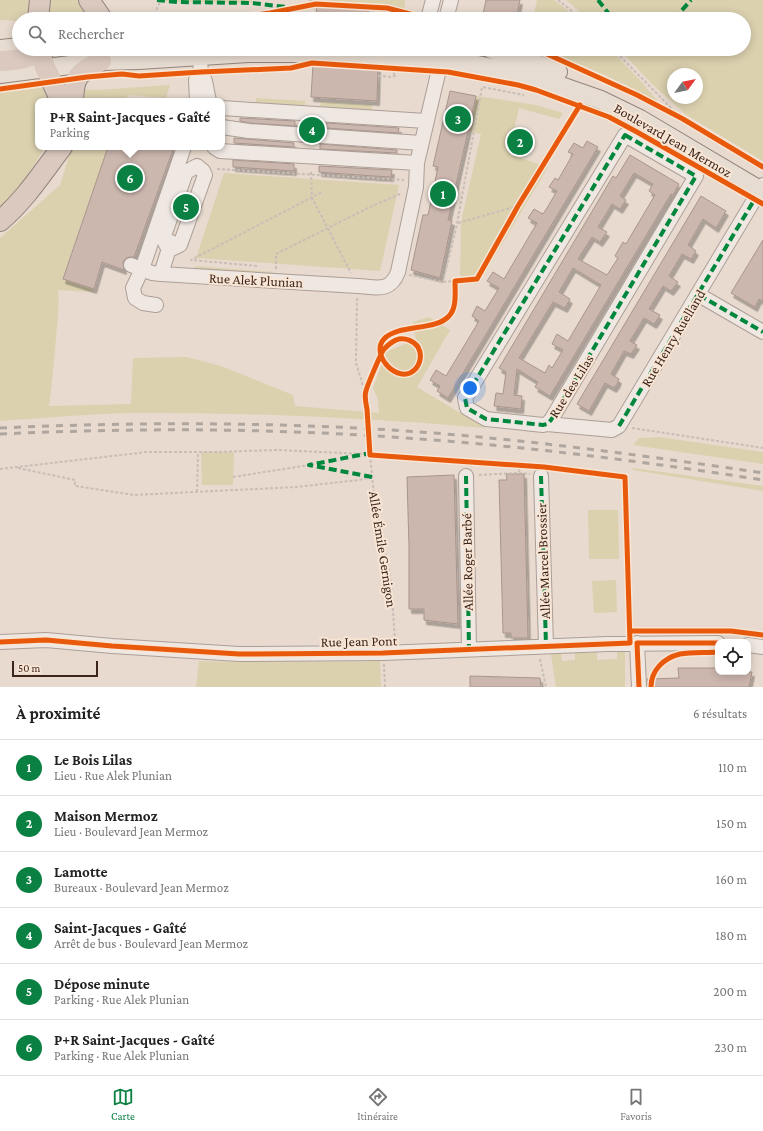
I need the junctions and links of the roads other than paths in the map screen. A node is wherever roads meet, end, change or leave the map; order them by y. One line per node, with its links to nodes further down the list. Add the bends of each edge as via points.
1 (40, 0): 5 (highway)
2 (89, 0): 6 (highway)
3 (433, 0): 7 (street)
4 (451, 0): 8 (street)
5 (39, 12)
6 (97, 12)
7 (430, 12)
8 (448, 12)
9 (12, 48): 10 (main road)
10 (0, 49)
11 (30, 56): 20 (highway)
12 (39, 56): 22 (main road, Boulevard Jean Mermoz)
13 (41, 56): 23 (highway)
14 (51, 56): 21 (main road, Boulevard Jean Mermoz)
15 (224, 56): 19 (main road, Boulevard Jean Mermoz)
16 (439, 56): 27 (street, Rue Alek Plunian)
17 (448, 56): 34 (main road, Boulevard Jean Mermoz, via 468,63 535,77 601,100)
18 (514, 56): 34 (main road, Boulevard Jean Mermoz, via 573,78 634,106 666,123)
19 (200, 59): 21 (main road, Boulevard Jean Mermoz); 25 (street, via 196,80)
20 (0, 61)
21 (101, 61): 24 (highway, via 75,79)
22 (0, 74)
23 (60, 98)
24 (73, 98)
25 (205, 98)
26 (225, 108): 27 (street)
27 (426, 121): 29 (street, Rue Alek Plunian)
28 (225, 127): 29 (street)
29 (421, 143): 33 (street, Rue Alek Plunian)
30 (218, 150): 33 (street)
31 (183, 152): 36 (street); 37 (street, via 197,166)
32 (52, 155): 35 (highway, via 25,196)
33 (416, 163): 37 (street, Rue Alek Plunian, via 417,184 398,272 394,282 388,286)
34 (762, 187): 38 (street, Rue Henry Ruelland)
35 (0, 221)
36 (136, 267): 37 (street, Rue Alek Plunian); 39 (street, via 133,288 135,298 143,303)
37 (161, 274)
38 (699, 295): 40 (street); 41 (street, Rue Henry Ruelland, via 619,426 612,430)
39 (156, 305)
40 (763, 332)
41 (547, 424): 41 (street, Rue des Lilas, via 554,417 696,176 625,135 465,398 467,408 486,419)
42 (535, 475): 48 (street, Allée Marcel Brossier)
43 (466, 476): 50 (street, Allée Roger Barbé)
44 (0, 642): 50 (street, Rue Jean Pont, via 46,640 239,654)
45 (637, 643): 46 (street, Rue Jean Pont); 48 (street, Rue Jean Pont); 51 (street)
46 (715, 643)
47 (751, 645): 49 (street)
48 (543, 646): 50 (street, Rue Jean Pont)
49 (763, 647)
50 (468, 649)
51 (639, 687)

